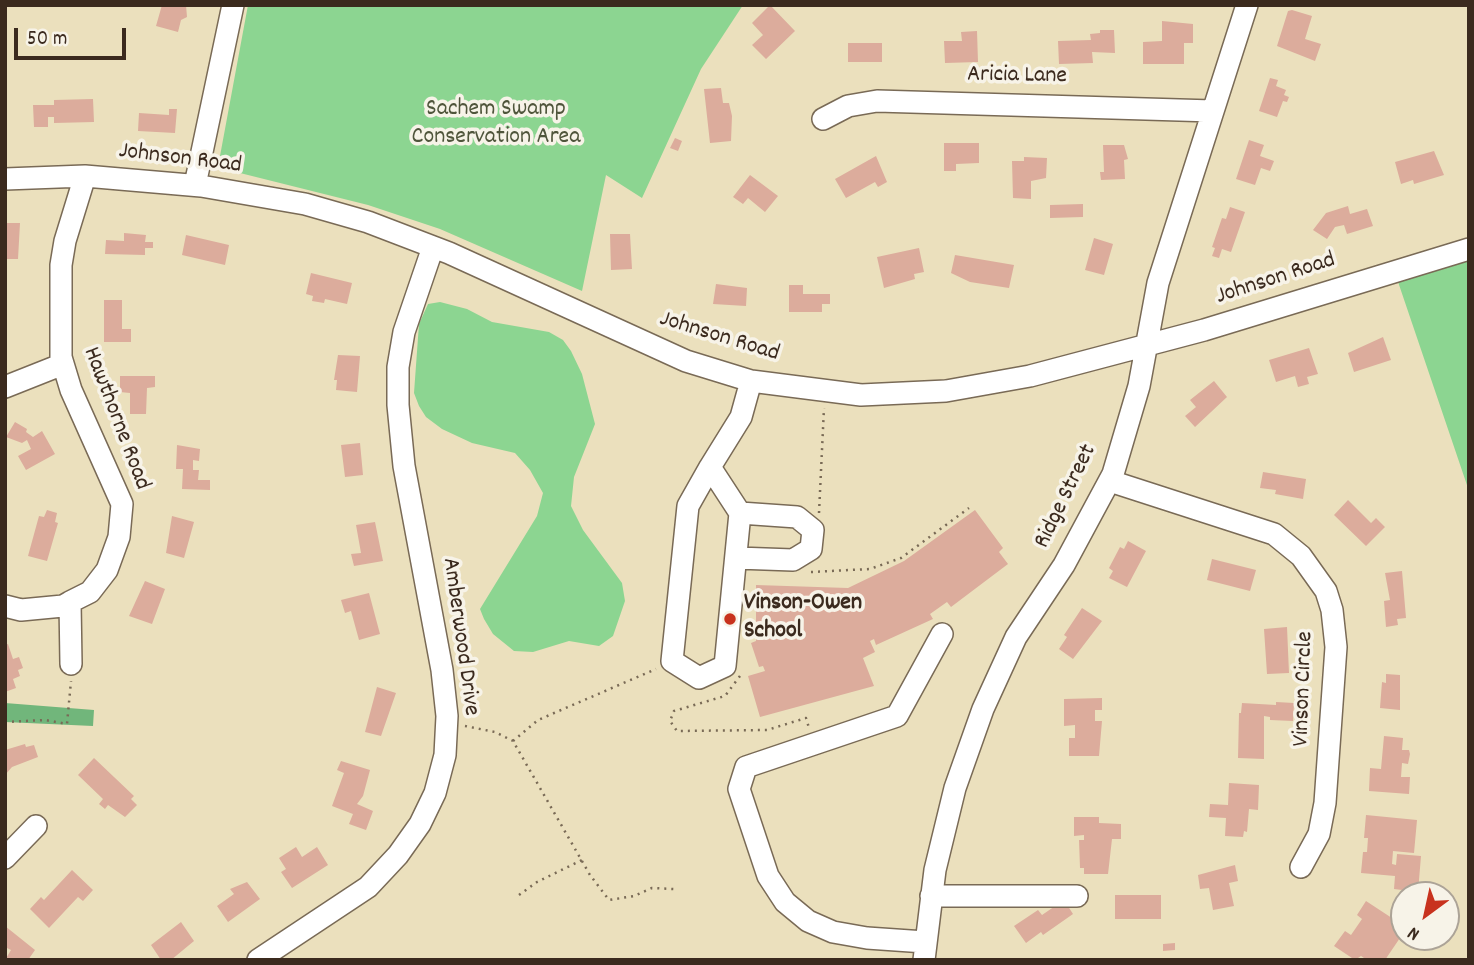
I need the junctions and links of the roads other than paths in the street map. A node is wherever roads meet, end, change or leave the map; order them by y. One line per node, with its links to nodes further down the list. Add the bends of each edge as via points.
1 (233, 5): 7 (street)
2 (1247, 5): 3 (street, Ridge Street)
3 (1213, 111): 4 (street, Aricia Lane, via 877,101 848,106); 10 (street, Ridge Street, via 1158,283)
4 (823, 119)
5 (85, 176): 6 (street, Johnson Road); 7 (street, Johnson Road); 11 (street, Hawthorne Road, via 61,265)
6 (5, 179)
7 (195, 185): 8 (street, Johnson Road, via 305,204)
8 (433, 247): 12 (street, Johnson Road, via 686,360); 28 (street, Amberwood Drive, via 404,332 398,405 406,477 442,670 446,727 435,793 398,856 368,887)
9 (1469, 249): 10 (street, Johnson Road)
10 (1147, 345): 12 (street, Johnson Road, via 1030,376 946,391 861,395); 15 (street, Ridge Street)
11 (63, 364): 13 (street); 18 (street, Hawthorne Road, via 122,504 119,537 107,570 90,592)
12 (751, 381): 14 (street, via 741,417)
13 (5, 387)
14 (710, 467): 16 (street); 17 (street, via 688,506 672,661 699,678 724,666)
15 (1110, 481): 24 (street, Vinson Circle, via 1274,534 1301,556 1326,591 1336,647 1325,803 1319,834); 25 (street, Ridge Street, via 1016,637 983,709 955,788)
16 (740, 513): 17 (street); 17 (street, via 797,517 813,530 811,549 793,560)
17 (737, 558)
18 (71, 602): 19 (street, via 21,610); 21 (street)
19 (5, 606)
20 (942, 634): 27 (street, via 897,716 746,767 739,789 768,876 785,902 808,921 833,932)
21 (71, 664)
22 (36, 826): 23 (street)
23 (5, 858)
24 (1301, 867)
25 (931, 896): 26 (street); 27 (street, Ridge Street)
26 (1077, 896)
27 (924, 951)
28 (258, 960)

